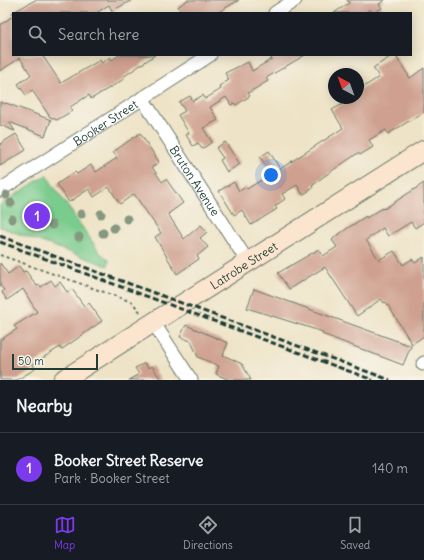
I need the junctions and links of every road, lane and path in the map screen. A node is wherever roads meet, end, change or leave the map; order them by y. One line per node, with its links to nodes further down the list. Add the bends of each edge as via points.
1 (295, 0): 2 (street)
2 (276, 12)
3 (208, 56): 4 (street, Booker Street)
4 (142, 98): 6 (street, Booker Street); 8 (street, Bruton Avenue)
5 (424, 150): 8 (street, Latrobe Street)
6 (0, 190)
7 (0, 255): 9 (path, via 132,302 145,318)
8 (248, 262): 9 (street, Latrobe Street)
9 (153, 322): 10 (street, Latrobe Street); 11 (street)
10 (63, 380)
11 (191, 380)

